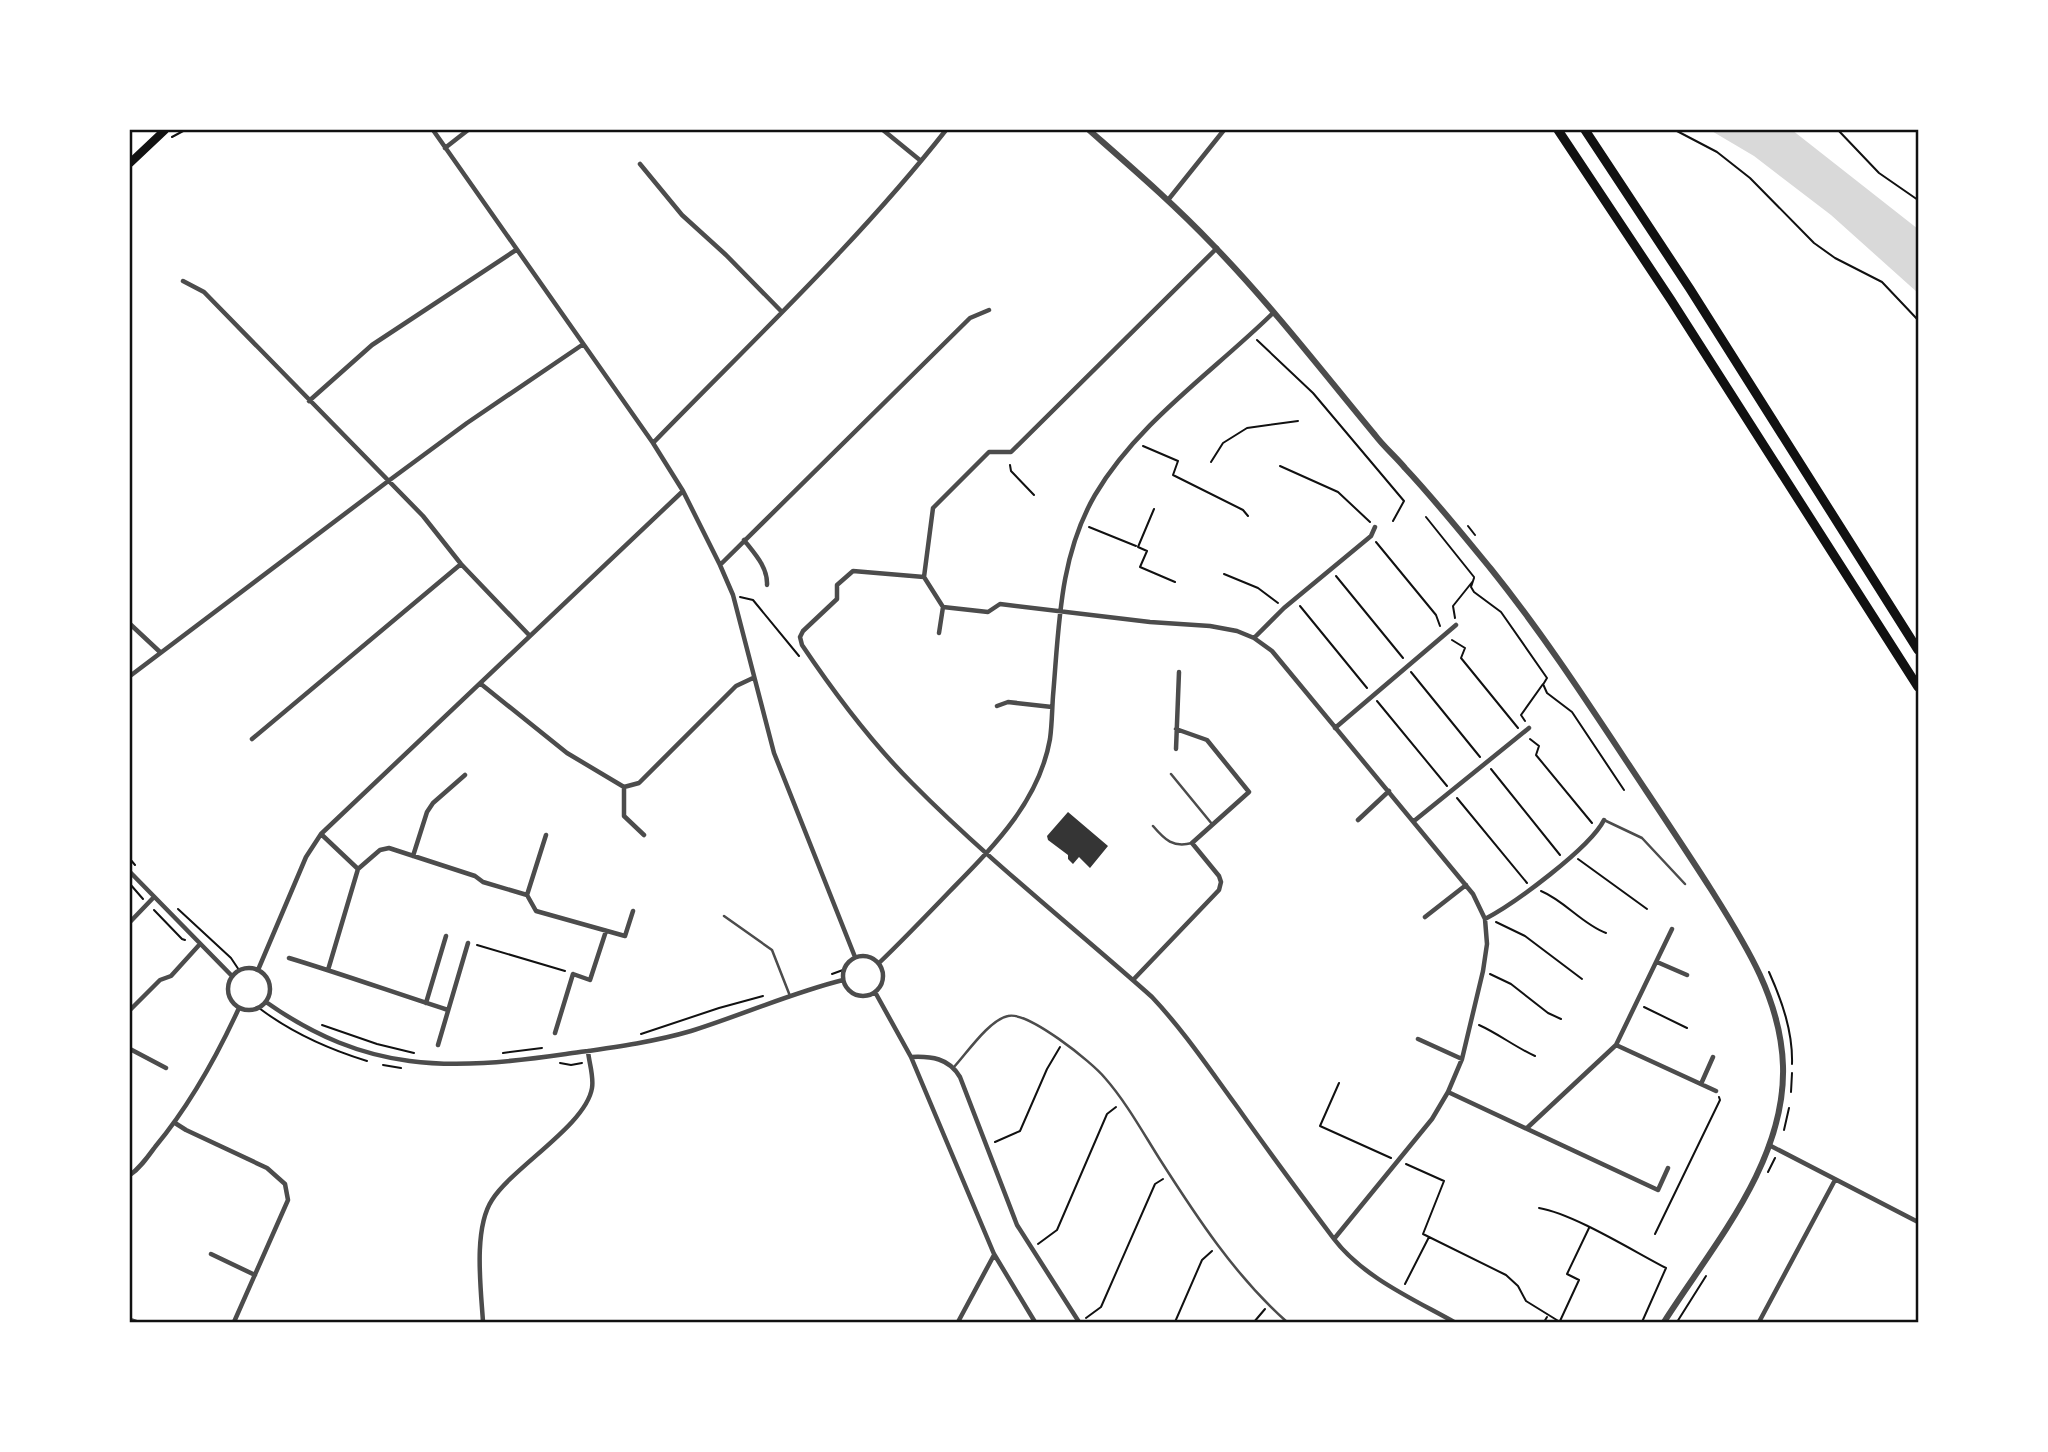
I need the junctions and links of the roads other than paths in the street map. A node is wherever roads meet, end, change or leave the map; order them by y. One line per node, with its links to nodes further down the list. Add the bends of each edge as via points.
1 (165, 130): 12 (main road)
2 (433, 130): 10 (street)
3 (468, 130): 10 (street)
4 (883, 130): 11 (street)
5 (946, 130): 11 (street)
6 (1088, 130): 14 (street)
7 (1224, 130): 14 (street)
8 (1558, 130): 45 (highway)
9 (1585, 130): 39 (highway)
10 (445, 148): 16 (street)
11 (921, 161): 19 (street, via 856,236)
12 (130, 163)
13 (640, 164): 19 (street, via 682,215)
14 (1168, 200): 15 (street)
15 (1217, 248): 20 (street); 30 (street, via 1011,452 989,452 933,508)
16 (516, 250): 21 (street); 22 (street, via 372,345)
17 (184, 281): 22 (street, via 204,292)
18 (989, 310): 27 (street, via 970,318)
19 (781, 311): 23 (street)
20 (1273, 313): 33 (street, via 1136,442 1094,496 1071,550); 117 (street, via 1492,570 1568,673 1740,937 1768,990 1780,1034 1783,1085)
21 (582, 345): 23 (street); 24 (street)
22 (309, 401): 24 (street)
23 (653, 443): 25 (street)
24 (387, 482): 28 (street, via 423,516); 40 (street)
25 (683, 491): 29 (street); 37 (street)
26 (1375, 527): 38 (street, via 1371,536 1284,607)
27 (744, 540): 29 (street); 31 (street, via 764,567)
28 (461, 564): 37 (street); 51 (street)
29 (720, 565): 43 (street, via 733,595)
30 (924, 578): 32 (street); 66 (street, via 853,571 837,585 837,598 800,637 862,727 911,782)
31 (767, 585)
32 (943, 607): 33 (street, via 988,612 1000,604); 36 (street)
33 (1059, 611): 38 (street, via 1210,626); 47 (street)
34 (130, 624): 40 (street)
35 (1456, 625): 48 (street)
36 (939, 633)
37 (530, 636): 44 (street)
38 (1254, 638): 48 (street, via 1272,651)
39 (1919, 650)
40 (160, 652): 42 (street)
41 (1179, 672): 50 (street)
42 (130, 676)
43 (753, 678): 55 (street, via 736,686 639,783); 84 (street, via 774,752)
44 (481, 684): 55 (street, via 566,753); 62 (street)
45 (1919, 687)
46 (997, 706): 47 (street, via 1008,702)
47 (1052, 707): 66 (street, via 1050,739 1037,782)
48 (1335, 728): 56 (street)
49 (1529, 728): 59 (street)
50 (1176, 729): 52 (street); 60 (street, via 1207,740 1249,792)
51 (252, 738)
52 (1176, 749)
53 (1171, 774): 60 (lane)
54 (465, 775): 67 (street, via 427,812)
55 (624, 787): 64 (street, via 624,816)
56 (1390, 791): 57 (street); 59 (street)
57 (1358, 820)
58 (1604, 820): 70 (lane, via 1642,838); 77 (street, via 1598,832 1533,887)
59 (1414, 821): 71 (street)
60 (1212, 824): 65 (street)
61 (1153, 827): 65 (lane, via 1166,841)
62 (321, 834): 68 (street); 88 (street, via 306,857)
63 (546, 835): 72 (street)
64 (644, 835)
65 (1192, 844): 93 (street, via 1219,876 1219,890)
66 (987, 853): 87 (street); 93 (street)
67 (413, 856): 68 (street, via 384,848); 72 (street)
68 (358, 869): 89 (street)
69 (130, 872): 73 (street)
70 (1685, 884)
71 (1466, 885): 76 (street); 77 (street)
72 (527, 895): 80 (street, via 537,911)
73 (154, 897): 78 (street); 83 (street)
74 (634, 911): 80 (street, via 625,936)
75 (724, 916): 95 (lane, via 772,950)
76 (1425, 917)
77 (1485, 919): 109 (street, via 1483,971)
78 (130, 922)
79 (1672, 929): 86 (street)
80 (606, 931): 101 (street, via 590,980 573,974)
81 (446, 936): 97 (street)
82 (468, 943): 100 (street)
83 (200, 944): 91 (street); 99 (street)
84 (855, 957): 87 (street, via 868,956); 92 (street, via 846,965)
85 (289, 958): 89 (street)
86 (1657, 962): 90 (street); 104 (street)
87 (879, 963): 94 (street, via 883,975)
88 (258, 970): 91 (street, via 245,968); 96 (street, via 269,984)
89 (328, 970): 97 (street)
90 (1687, 975)
91 (232, 976): 98 (street, via 228,996)
92 (843, 980): 94 (street, via 856,995); 95 (street)
93 (1133, 980): 122 (street, via 1168,1014)
94 (875, 992): 107 (street)
95 (790, 996): 106 (street, via 687,1032)
96 (266, 1002): 98 (street, via 254,1010); 106 (street, via 340,1044 405,1061 454,1065)
97 (426, 1003): 100 (street)
98 (239, 1008): 115 (street)
99 (130, 1010)
100 (449, 1010): 103 (street)
101 (555, 1033)
102 (1418, 1040): 109 (street)
103 (438, 1045)
104 (1616, 1045): 112 (street); 116 (street)
105 (130, 1049): 111 (street)
106 (588, 1051): 129 (street, via 592,1089 587,1102 492,1200 482,1223)
107 (911, 1057): 110 (street, via 936,1058); 124 (street)
108 (1713, 1057): 112 (street)
109 (1462, 1059): 114 (street)
110 (954, 1067): 132 (street, via 1017,1225); 133 (lane, via 992,1024 1008,1016 1020,1016 1092,1063 1218,1246)
111 (166, 1068)
112 (1701, 1084): 113 (street)
113 (1716, 1091)
114 (1448, 1092): 116 (street); 122 (street, via 1432,1119)
115 (175, 1123): 119 (street); 125 (street, via 267,1167 285,1184 288,1200)
116 (1527, 1128): 118 (street, via 1658,1190)
117 (1769, 1145): 120 (street); 135 (street, via 1729,1223)
118 (1668, 1168)
119 (130, 1175)
120 (1835, 1180): 121 (street); 136 (street)
121 (1919, 1222)
122 (1334, 1239): 134 (street, via 1352,1259)
123 (211, 1254): 125 (street)
124 (994, 1254): 130 (street); 131 (street)
125 (255, 1275): 128 (street)
126 (130, 1320): 127 (street)
127 (136, 1322)
128 (234, 1322)
129 (483, 1322)
130 (958, 1322)
131 (1035, 1322)
132 (1079, 1322)
133 (1287, 1322)
134 (1454, 1322)
135 (1664, 1322)
136 (1759, 1322)

